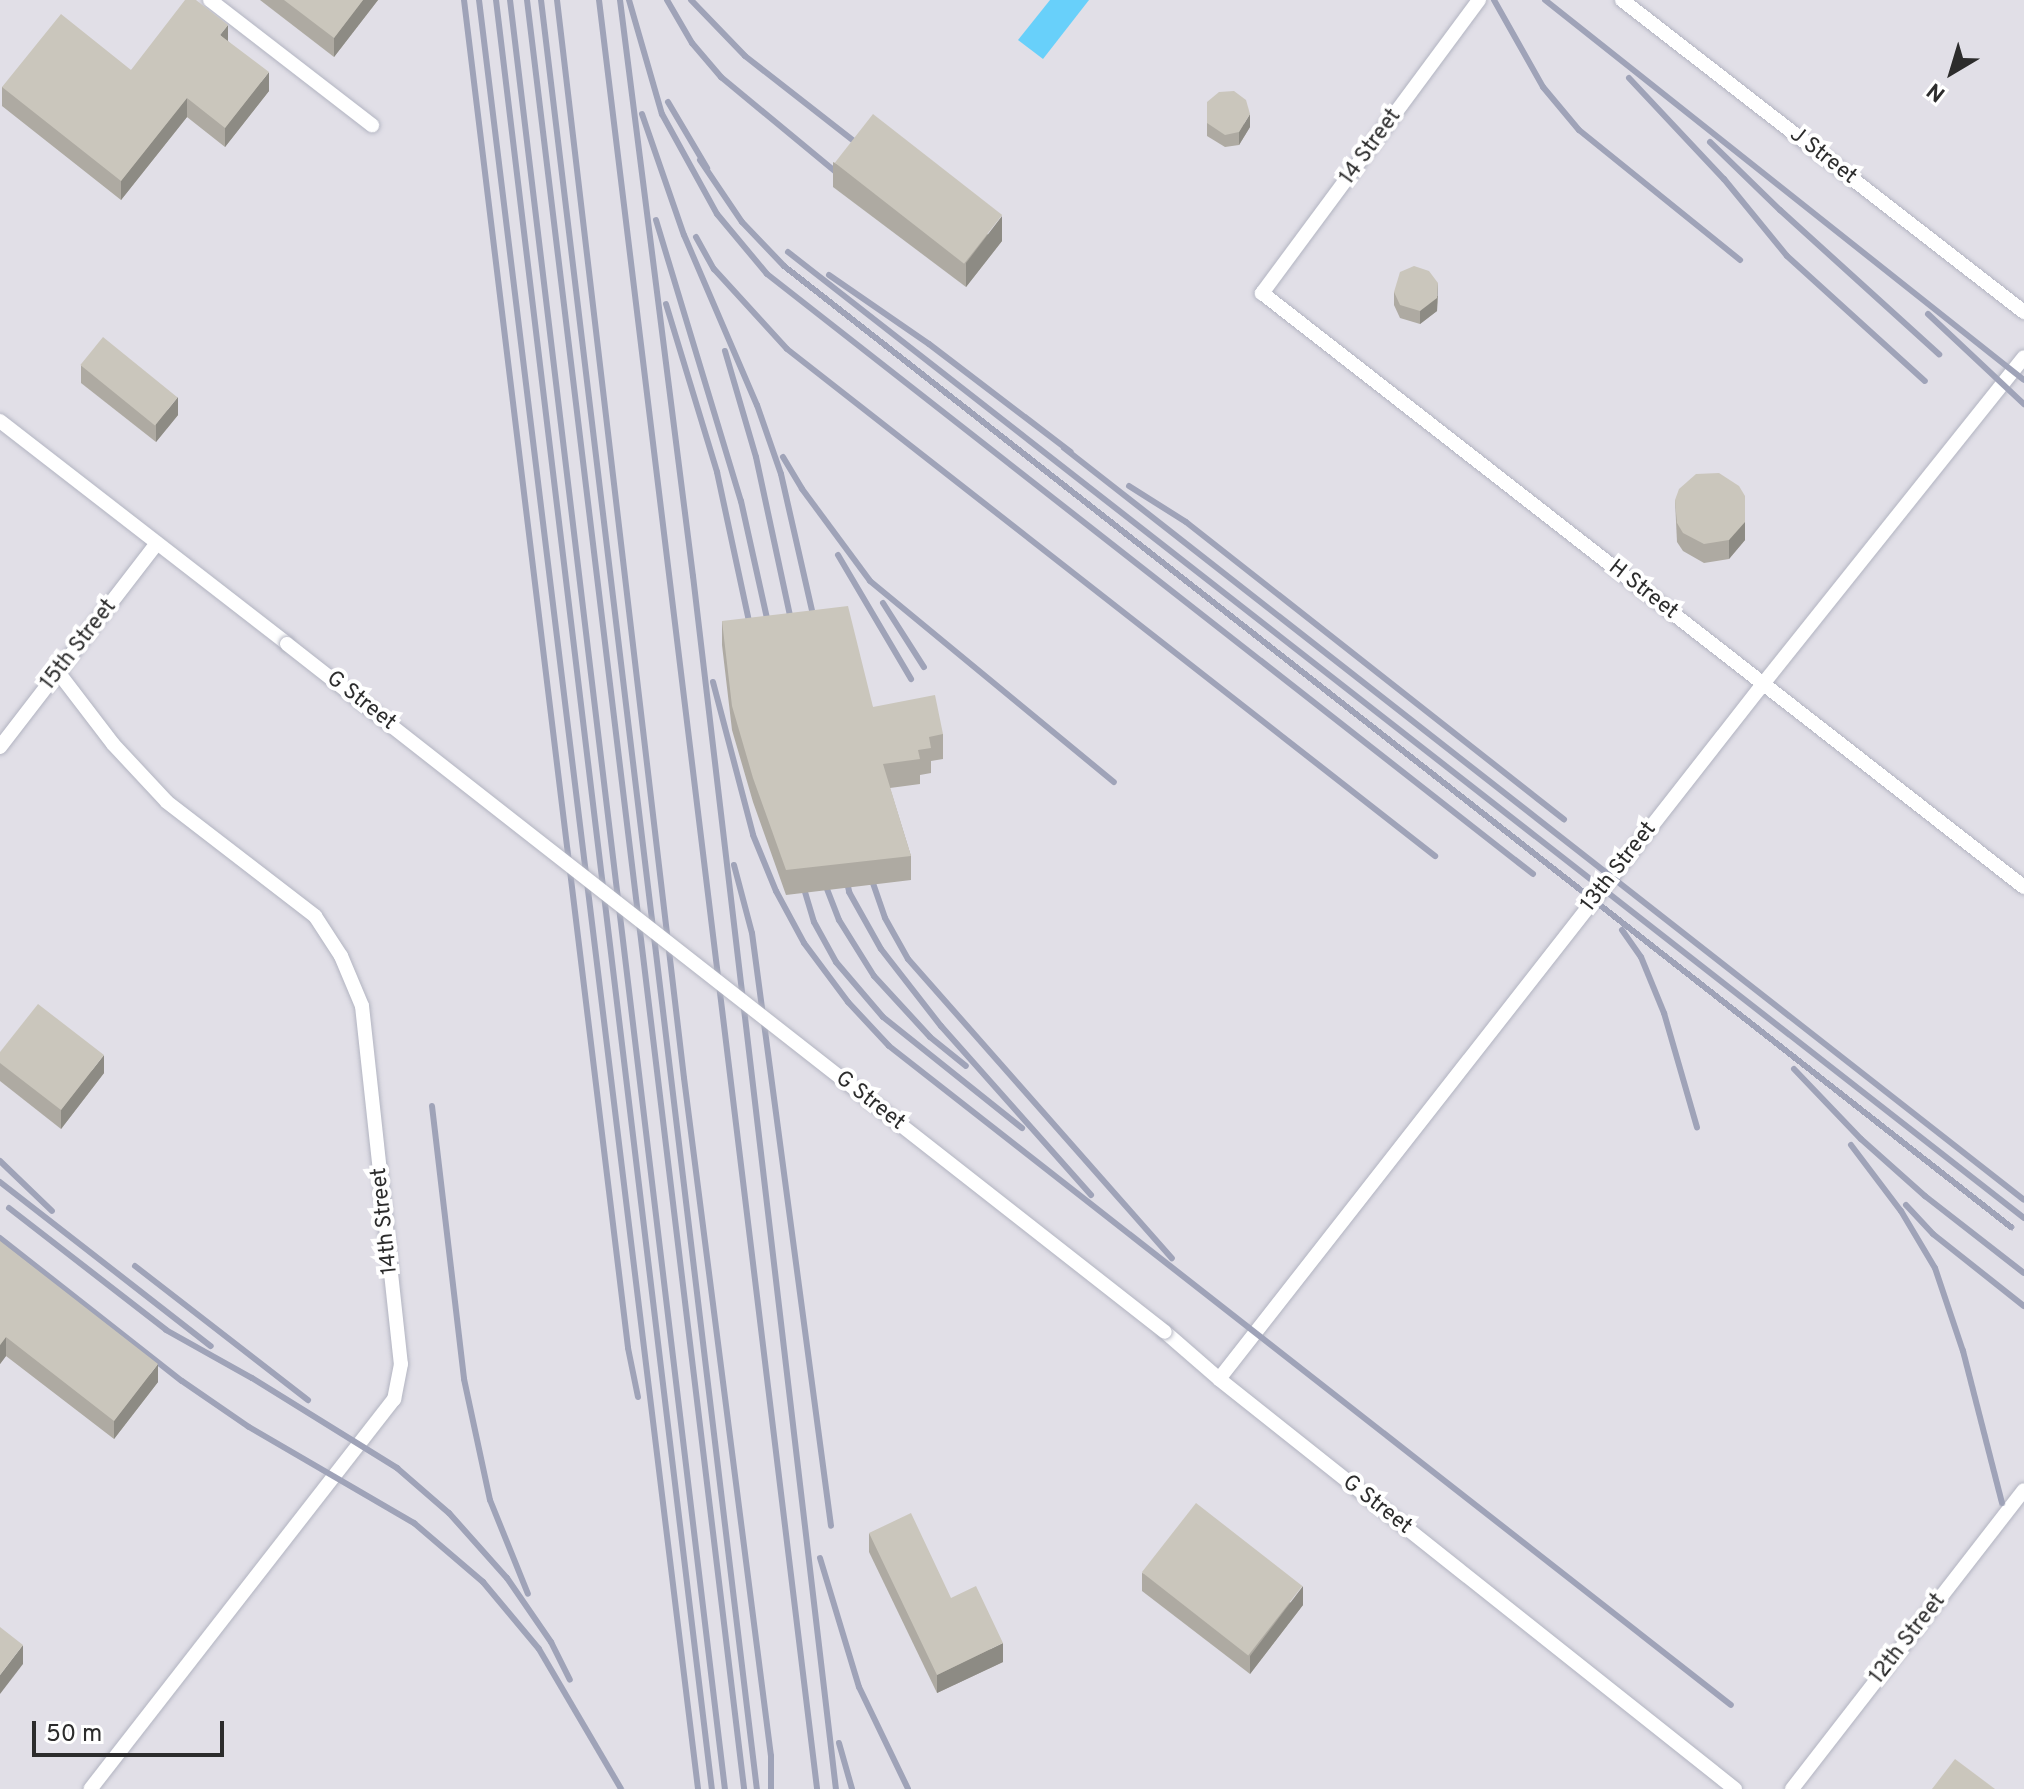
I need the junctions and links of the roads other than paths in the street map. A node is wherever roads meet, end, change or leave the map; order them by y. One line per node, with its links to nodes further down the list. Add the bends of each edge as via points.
1 (210, 0): 4 (lane)
2 (1479, 0): 5 (lane, 14 Street)
3 (1622, 0): 6 (lane, J Street)
4 (372, 125)
5 (1262, 293): 11 (lane, H Street)
6 (2024, 312)
7 (2024, 357): 11 (lane, 13th Street)
8 (0, 421): 9 (lane, G Street)
9 (157, 543): 10 (lane, 15th Street); 14 (lane, G Street, bridge)
10 (58, 672): 12 (lane, 15th Street); 16 (lane, 14th Street, via 113,744 167,802 315,916 341,956 362,1006 401,1364 394,1399)
11 (1763, 684): 13 (lane, H Street); 14 (lane, 13th Street)
12 (0, 747)
13 (2024, 887)
14 (1219, 1379): 17 (lane, G Street)
15 (2024, 1490): 18 (lane, 12th Street)
16 (90, 1789)
17 (1735, 1789)
18 (1792, 1789)

